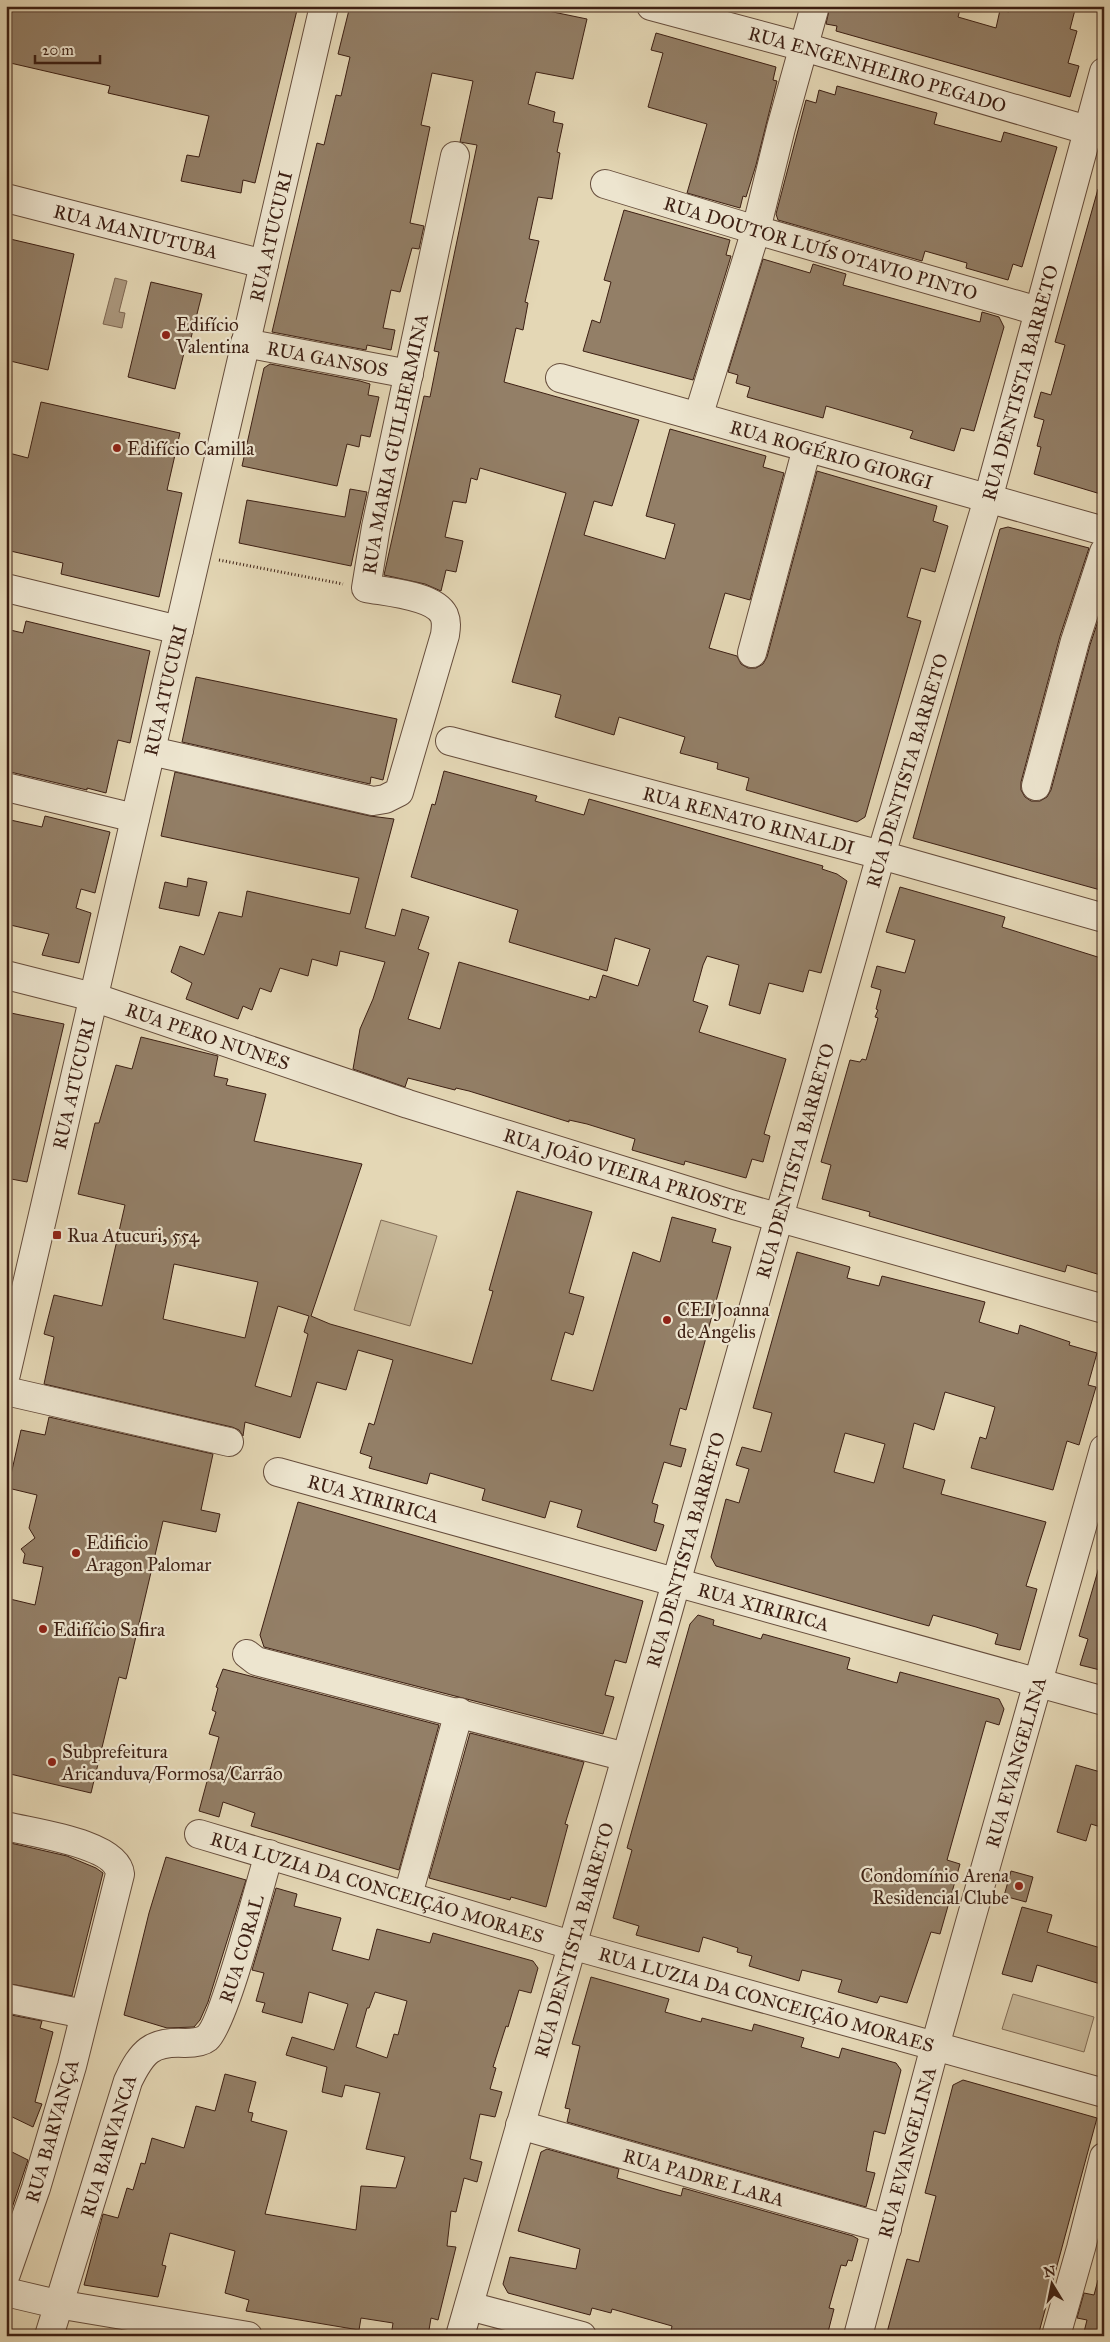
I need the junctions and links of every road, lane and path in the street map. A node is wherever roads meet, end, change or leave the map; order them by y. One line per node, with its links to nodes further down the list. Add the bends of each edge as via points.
1 (324, 6): 11 (street, RUA ATUCURI)
2 (651, 6): 4 (street, RUA ENGENHEIRO PEGADO)
3 (815, 6): 4 (street)
4 (804, 46): 6 (street, RUA ENGENHEIRO PEGADO); 10 (street)
5 (1104, 72): 6 (street, RUA DENTISTA BARRETO)
6 (1095, 133): 12 (street, RUA DENTISTA BARRETO)
7 (456, 156): 14 (street, RUA MARIA GUILHERMINA)
8 (605, 184): 10 (street, RUA DOUTOR LUÍS OTAVIO PINTO)
9 (6, 198): 11 (street, RUA MANIUTUBA)
10 (756, 230): 12 (street, RUA DOUTOR LUÍS OTAVIO PINTO); 16 (street)
11 (264, 264): 13 (street, RUA ATUCURI)
12 (1038, 311): 18 (street, RUA DENTISTA BARRETO)
13 (245, 343): 14 (street, RUA GANSOS); 21 (street, RUA ATUCURI)
14 (409, 374): 23 (street, RUA MARIA GUILHERMINA)
15 (560, 378): 16 (street, RUA ROGÉRIO GIORGI)
16 (698, 417): 17 (street, RUA ROGÉRIO GIORGI)
17 (807, 448): 18 (street, RUA ROGÉRIO GIORGI); 25 (street)
18 (988, 499): 19 (street, RUA ROGÉRIO GIORGI); 31 (street, RUA DENTISTA BARRETO)
19 (1104, 531)
20 (1104, 552): 29 (street, via 1075,641)
21 (196, 556): 23 (path); 24 (street, RUA ATUCURI)
22 (6, 588): 24 (street)
23 (366, 588): 27 (street, RUA MARIA GUILHERMINA, via 428,601 438,607 446,623 398,792 373,801)
24 (179, 630): 27 (street, RUA ATUCURI)
25 (752, 653)
26 (450, 741): 31 (street, RUA RENATO RINALDI)
27 (151, 751): 30 (street, RUA ATUCURI)
28 (6, 786): 30 (street)
29 (1036, 786)
30 (135, 818): 34 (street, RUA ATUCURI)
31 (881, 855): 32 (street, RUA RENATO RINALDI); 36 (street, RUA DENTISTA BARRETO)
32 (1104, 918)
33 (6, 975): 34 (street, RUA PERO NUNES)
34 (93, 997): 35 (street, RUA PERO NUNES); 38 (street, RUA ATUCURI)
35 (408, 1104): 36 (street, RUA JOÃO VIEIRA PRIOSTE)
36 (778, 1218): 37 (street, RUA JOÃO VIEIRA PRIOSTE); 43 (street, RUA DENTISTA BARRETO)
37 (1104, 1309)
38 (7, 1367)
39 (6, 1391): 40 (street)
40 (229, 1442)
41 (1104, 1450): 45 (street, RUA EVANGELINA)
42 (278, 1472): 43 (street, RUA XIRIRICA)
43 (676, 1583): 45 (street, RUA XIRIRICA); 48 (street, RUA DENTISTA BARRETO)
44 (247, 1654): 47 (street, via 256,1661)
45 (1037, 1683): 46 (street, RUA XIRIRICA); 57 (street, RUA EVANGELINA)
46 (1104, 1701)
47 (459, 1712): 48 (street); 52 (street)
48 (626, 1757): 53 (street, RUA DENTISTA BARRETO)
49 (6, 1826): 55 (street, RUA BARVANÇA, via 90,1846 112,1858 119,1868 118,1885)
50 (200, 1834): 51 (street, RUA LUZIA DA CONCEIÇÃO MORAES)
51 (269, 1854): 52 (street, RUA LUZIA DA CONCEIÇÃO MORAES); 56 (street, RUA CORAL, via 232,1979 215,2026)
52 (408, 1895): 53 (street, RUA LUZIA DA CONCEIÇÃO MORAES)
53 (571, 1945): 57 (street, RUA LUZIA DA CONCEIÇÃO MORAES); 59 (street, RUA DENTISTA BARRETO)
54 (6, 1998): 55 (street)
55 (84, 2014): 62 (street, RUA BARVANÇA)
56 (207, 2038): 63 (street, RUA BARVANCA, via 192,2044 169,2042 155,2046 138,2059)
57 (935, 2046): 58 (street, RUA LUZIA DA CONCEIÇÃO MORAES); 61 (street, RUA EVANGELINA)
58 (1104, 2093)
59 (520, 2125): 61 (street, RUA PADRE LARA); 64 (street, RUA DENTISTA BARRETO)
60 (1104, 2157): 70 (street)
61 (887, 2229): 69 (street, RUA EVANGELINA)
62 (8, 2286): 63 (street)
63 (48, 2302): 65 (street, RUA BARVANCA); 66 (street)
64 (469, 2306): 67 (street, RUA DENTISTA BARRETO); 68 (street)
65 (49, 2336)
66 (248, 2336)
67 (460, 2336)
68 (582, 2336)
69 (858, 2336)
70 (1056, 2336)

